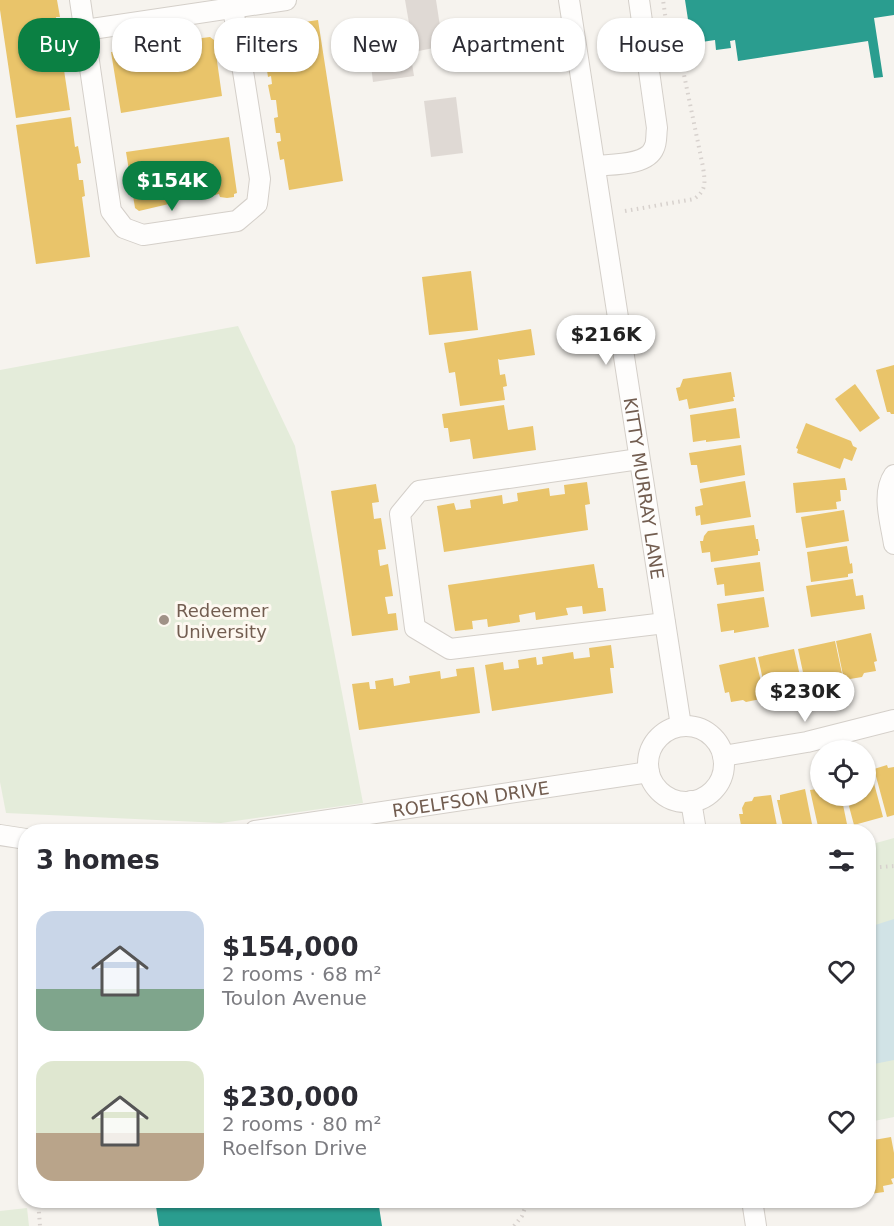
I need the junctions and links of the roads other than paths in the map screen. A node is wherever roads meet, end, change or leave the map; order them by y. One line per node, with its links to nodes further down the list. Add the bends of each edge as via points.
1 (80, 0): 6 (street)
2 (286, 0): 5 (street)
3 (569, 0): 9 (street, KITTY MURRAY LANE)
4 (639, 0): 9 (street, via 657,128 655,147 648,157 635,162)
5 (233, 8): 7 (street); 8 (street, via 260,179 256,204 237,221 143,235 124,228 111,212)
6 (83, 18)
7 (100, 28)
8 (91, 72)
9 (595, 166): 10 (street, KITTY MURRAY LANE)
10 (639, 459): 13 (street, KITTY MURRAY LANE); 13 (street, via 419,491 400,514 415,628 450,649)
11 (894, 475): 12 (street, via 887,496)
12 (894, 544)
13 (664, 623): 15 (street, KITTY MURRAY LANE)
14 (894, 720): 16 (street, via 807,742)
15 (681, 726): 16 (street, via 692,726 712,736); 17 (street, via 659,737 652,747)
16 (723, 756): 18 (street, via 720,780 703,797)
17 (649, 772): 18 (street, via 659,791 680,801); 19 (street, ROELFSON DRIVE)
18 (691, 801): 20 (street)
19 (302, 824)
20 (695, 824)
21 (0, 835): 22 (street)
22 (18, 838)
23 (753, 1208): 24 (street)
24 (756, 1226)

